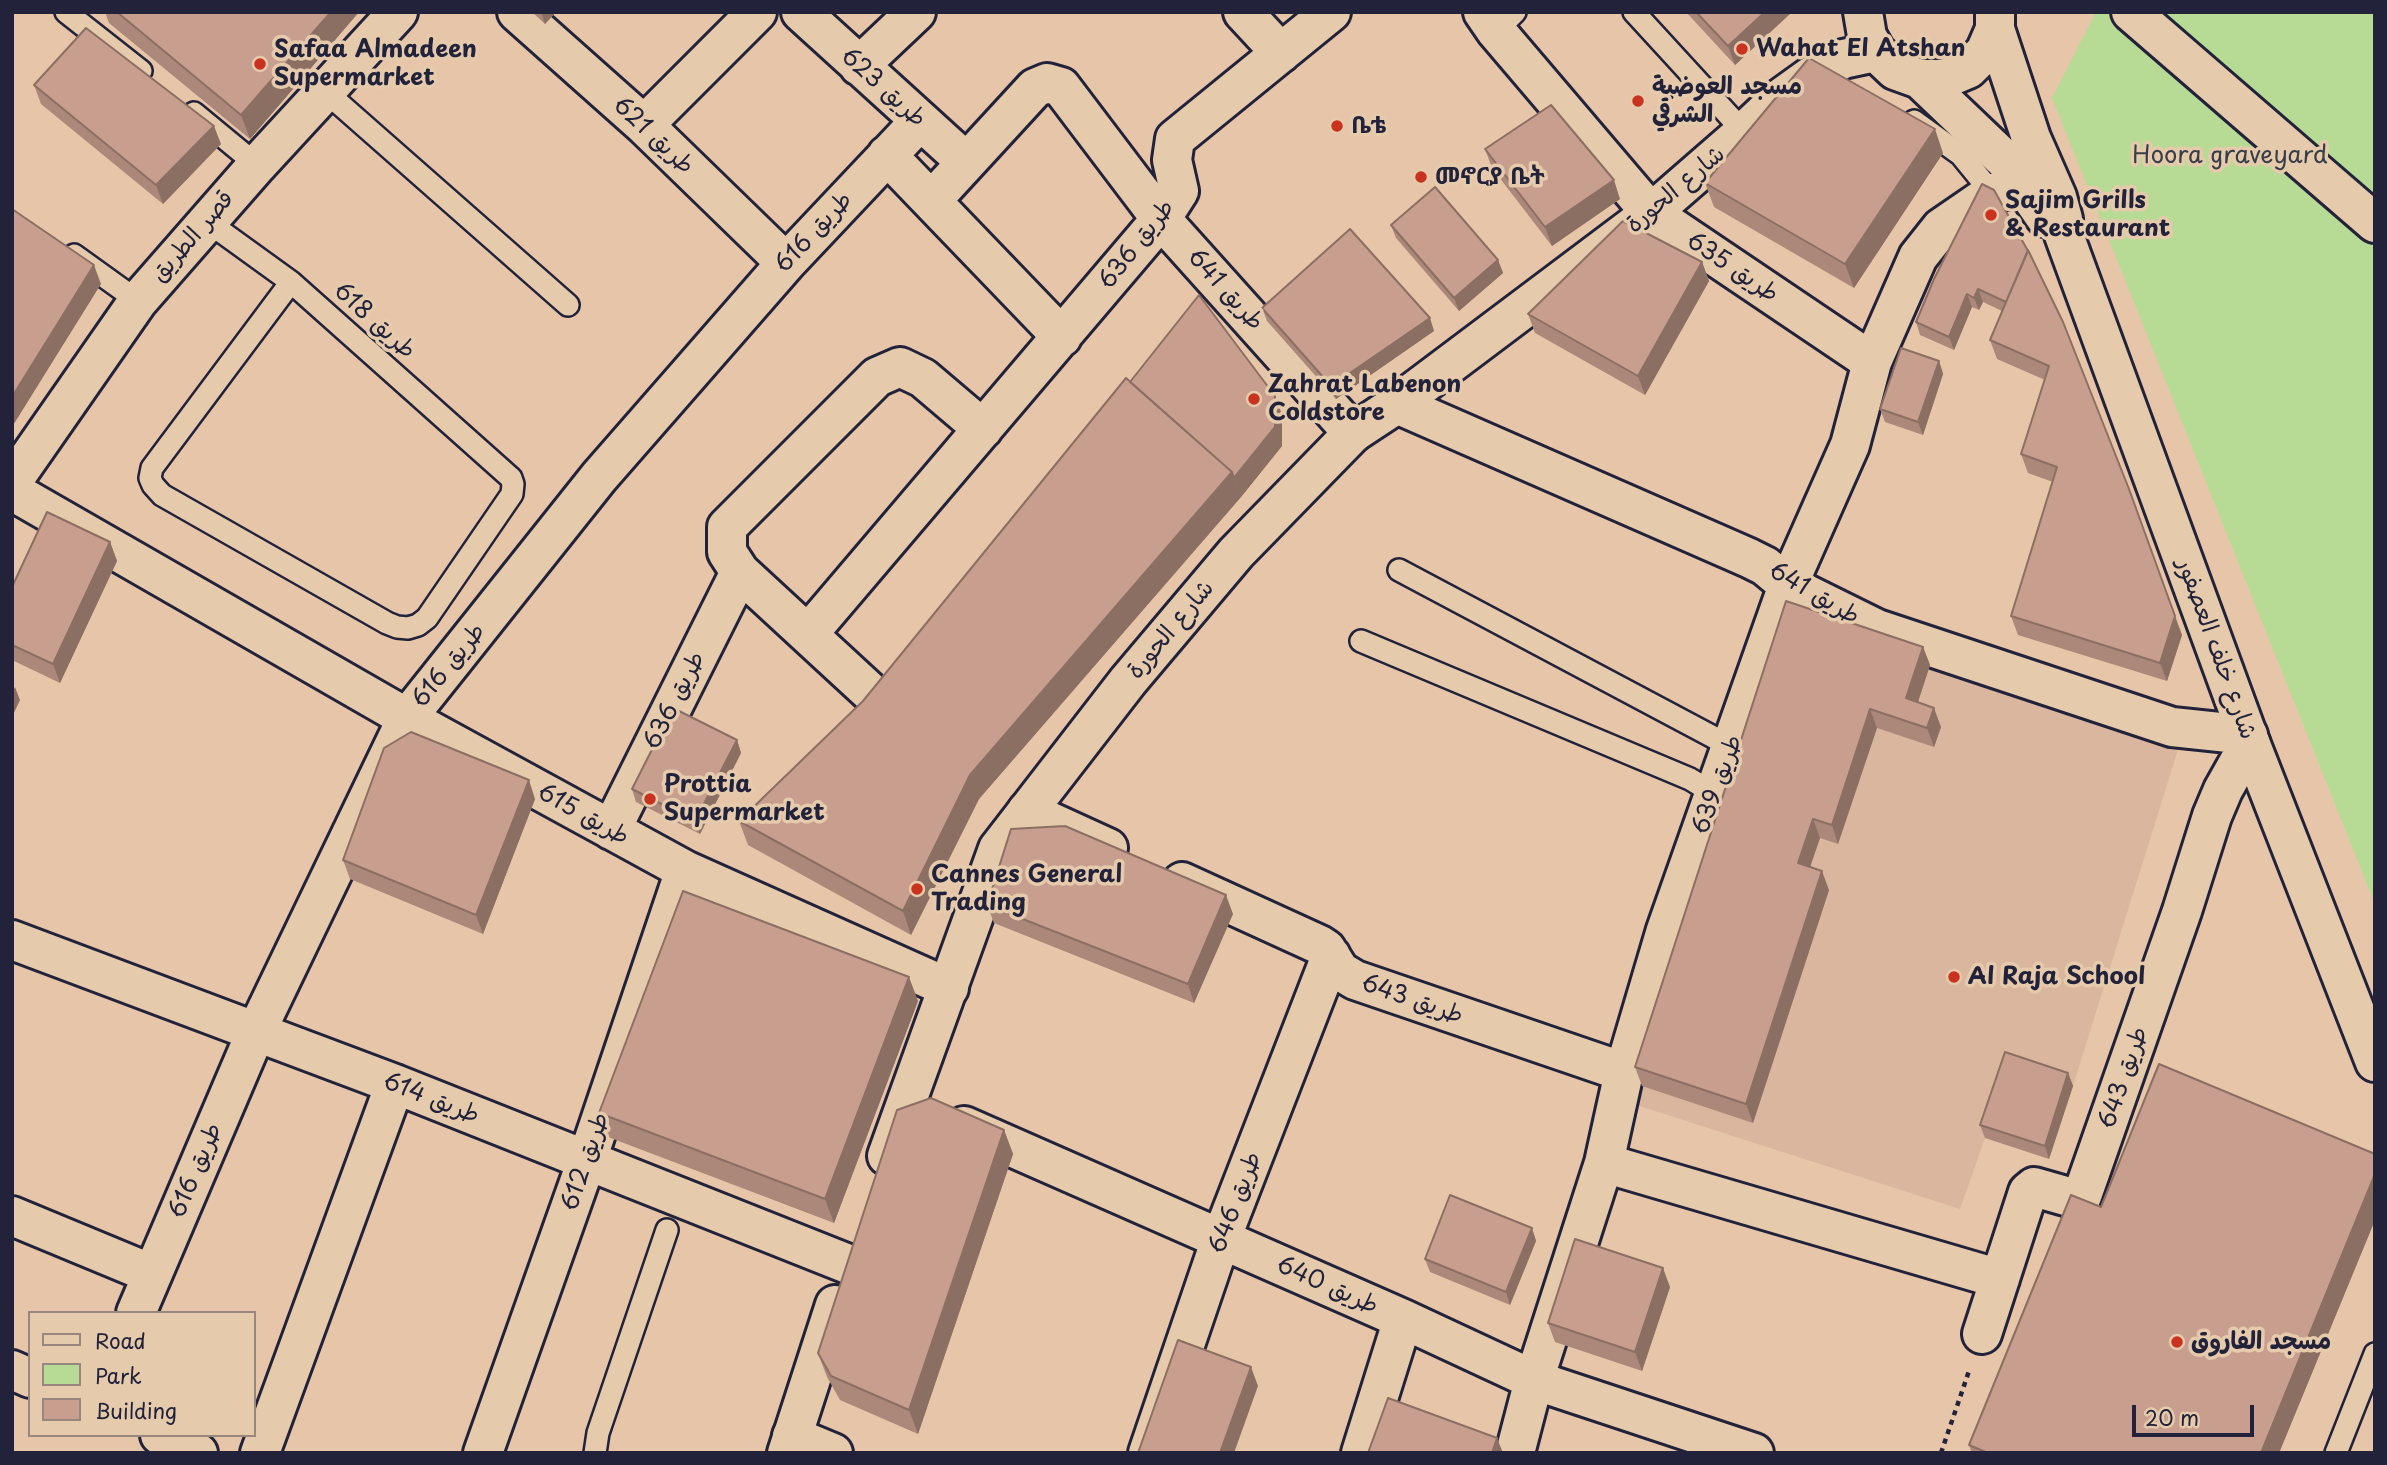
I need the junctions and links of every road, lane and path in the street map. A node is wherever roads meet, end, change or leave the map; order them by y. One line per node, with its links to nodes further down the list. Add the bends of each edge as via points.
1 (66, 12): 18 (lane)
2 (398, 12): 19 (street, قصر الطريق)
3 (517, 12): 23 (street, طريق 621)
4 (757, 12): 23 (street)
5 (801, 12): 16 (street, طريق 623)
6 (916, 12): 16 (street)
7 (1243, 12): 15 (street)
8 (1331, 12): 15 (street, طريق 636)
9 (1634, 12): 24 (lane)
10 (1863, 12): 14 (street, via 1867,36)
11 (2131, 12): 33 (street)
12 (1498, 19): 30 (street, طريق 635)
13 (1995, 20): 17 (street, via 1985,52 1968,69 1944,79); 34 (street, شارع خلف العصفور, via 2031,138 2057,197)
14 (1876, 52): 17 (street, شارع خلف العصفور, via 1895,70); 24 (street, شارع الحورة, via 1843,59 1825,80 1777,100)
15 (1281, 53): 31 (street, طريق 636, via 1175,139 1172,160 1179,191)
16 (859, 66): 22 (street, طريق 623)
17 (1920, 79): 28 (street, شارع خلف العصفور, via 2007,162)
18 (161, 87)
19 (326, 92): 27 (street, قصر الطريق); 39 (lane)
20 (182, 104): 27 (lane)
21 (1899, 112): 28 (lane)
22 (920, 121): 25 (street, طريق 616); 26 (street, طريق 623)
23 (643, 125): 36 (street, طريق 621)
24 (1744, 132): 30 (street, شارع الحورة)
25 (887, 155): 29 (street); 36 (street, طريق 616)
26 (966, 163): 29 (street); 31 (street, طريق 641, via 1034,88 1047,83 1062,87)
27 (257, 165): 32 (street, قصر الطريق)
28 (2009, 189): 34 (street, شارع خلف العصفور); 41 (street, طريق 639, via 1941,228 1919,257)
29 (932, 200): 40 (street)
30 (1651, 213): 41 (street, طريق 635); 42 (street, شارع الحورة)
31 (1161, 219): 40 (street, طريق 636); 44 (street, طريق 641)
32 (208, 222): 37 (lane, طريق 618); 38 (street, قصر الطريق)
33 (2375, 223)
34 (2064, 234): 54 (street, شارع خلف العصفور)
35 (54, 241): 38 (lane)
36 (786, 263): 53 (street, طريق 616, via 599,477)
37 (291, 282): 37 (lane, طريق 618, via 511,478 512,494 418,625 397,627 387,622 156,491 150,478 152,468)
38 (138, 301): 45 (street, قصر الطريق)
39 (568, 305)
40 (1062, 337): 43 (street, طريق 636)
41 (1871, 362): 49 (street, طريق 639, via 1850,445)
42 (1397, 404): 44 (street, شارع الحورة); 49 (street, طريق 641, via 1730,549 1765,566)
43 (983, 429): 48 (street, via 923,377 900,368 877,377 727,527 727,552); 50 (street, طريق 636)
44 (1353, 433): 57 (street, شارع الحورة, via 1236,554 1128,681)
45 (12, 482)
46 (12, 491): 53 (street, طريق 615)
47 (1399, 570): 55 (lane)
48 (740, 572): 50 (street); 58 (street, طريق 636)
49 (1788, 585): 54 (street, طريق 641, via 1877,629 2172,727); 55 (street, طريق 639)
50 (808, 634): 52 (street)
51 (1361, 641): 56 (lane, via 1690,779)
52 (882, 703)
53 (407, 718): 58 (street, طريق 615); 63 (street, طريق 616)
54 (2249, 739): 64 (street, شارع خلف العصفور); 77 (street, طريق 643, via 2212,816 2083,1194 2076,1199 2034,1187 2028,1192)
55 (1731, 747): 56 (street, طريق 639)
56 (1713, 793): 65 (street, طريق 639)
57 (1027, 811): 61 (street, طريق 643, via 1320,945); 62 (street, شارع الحورة, via 998,849)
58 (611, 830): 59 (street, طريق 615)
59 (685, 870): 62 (street, طريق 615); 68 (street, طريق 612)
60 (12, 940): 63 (street, طريق 614)
61 (1331, 956): 65 (street, طريق 643, via 1340,971 1355,980); 74 (street, طريق 646)
62 (949, 988): 67 (street, شارع الحورة)
63 (256, 1032): 66 (street, طريق 614); 76 (street, طريق 616)
64 (2375, 1062)
65 (1624, 1072): 69 (street, طريق 639)
66 (394, 1084): 68 (street, طريق 614); 88 (street)
67 (907, 1101): 70 (street, شارع الحورة); 74 (street, طريق 640)
68 (587, 1160): 75 (street, طريق 614); 89 (street, طريق 612)
69 (1604, 1163): 77 (street); 84 (street, طريق 639)
70 (875, 1189)
71 (12, 1216): 76 (street)
72 (861, 1226): 75 (street)
73 (667, 1230): 90 (lane)
74 (1221, 1239): 79 (street, طريق 640); 92 (street, طريق 646)
75 (848, 1264): 86 (street)
76 (152, 1274): 78 (street, طريق 616)
77 (2000, 1279): 80 (street, طريق 643)
78 (137, 1311)
79 (1404, 1319): 84 (street, طريق 640); 93 (street)
80 (1982, 1334): 96 (path)
81 (2375, 1354): 97 (lane)
82 (12, 1370): 83 (street)
83 (28, 1377)
84 (1534, 1380): 94 (street, طريق 639); 95 (street, طريق 640)
85 (164, 1437): 87 (street)
86 (790, 1444): 91 (street)
87 (198, 1453)
88 (260, 1453)
89 (483, 1453)
90 (595, 1453)
91 (833, 1453)
92 (1147, 1453)
93 (1361, 1453)
94 (1515, 1453)
95 (1754, 1453)
96 (1941, 1453)
97 (2336, 1453)

